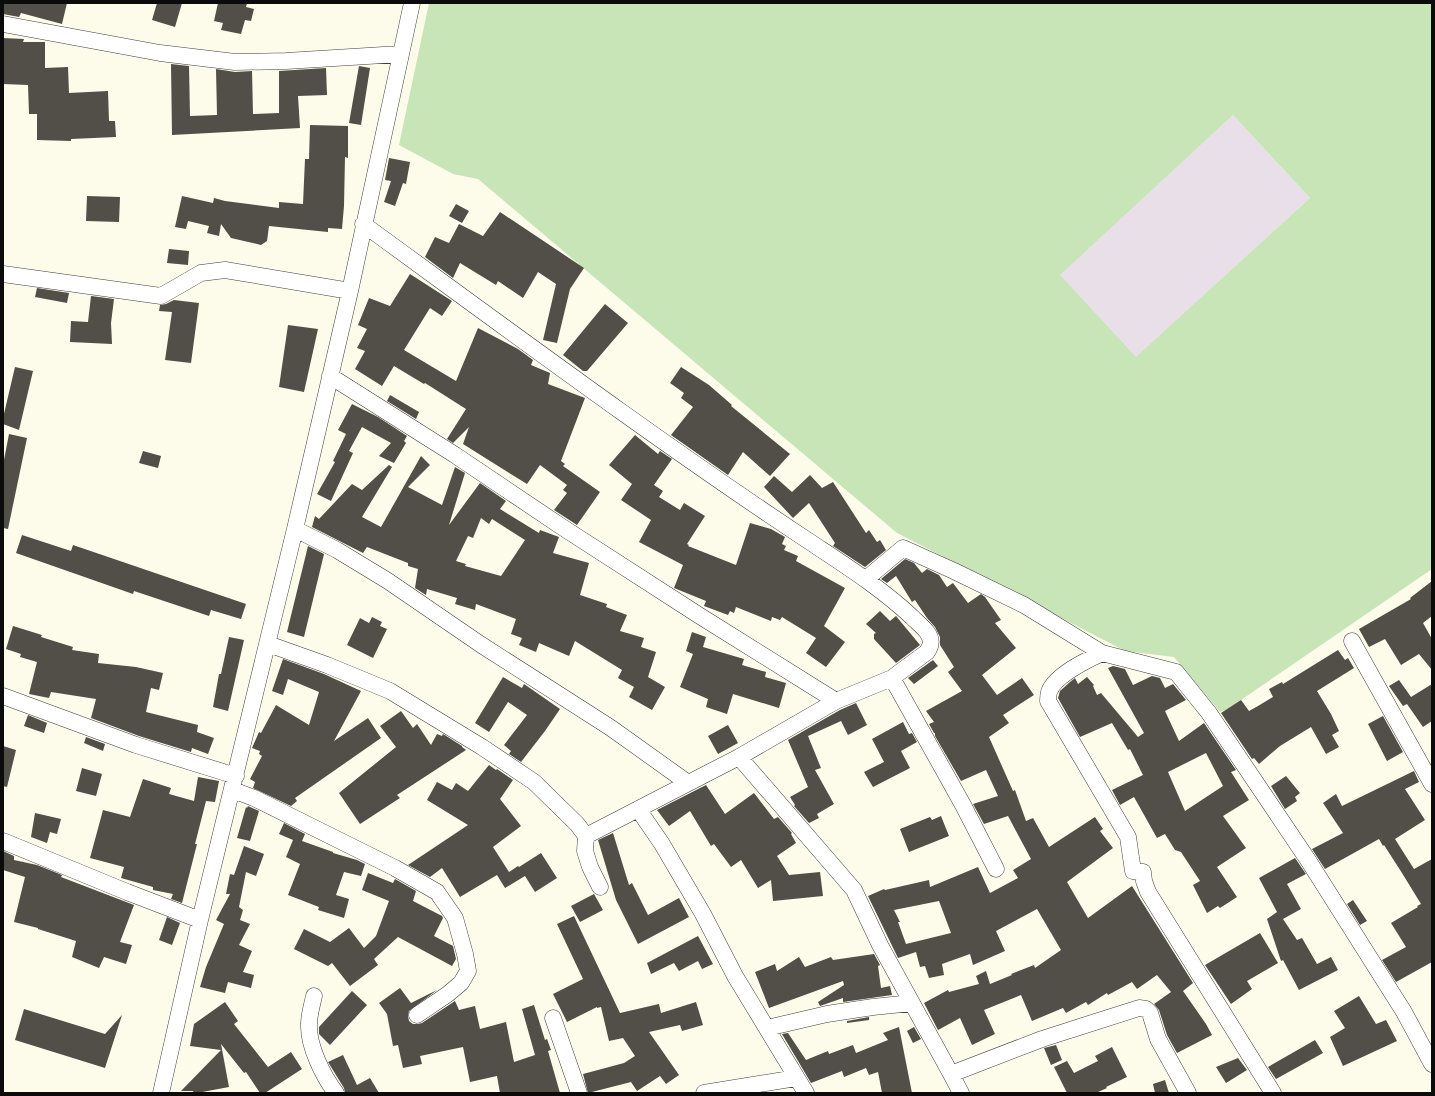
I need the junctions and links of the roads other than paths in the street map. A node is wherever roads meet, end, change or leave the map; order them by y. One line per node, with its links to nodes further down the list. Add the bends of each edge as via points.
1 (412, 3): 3 (street)
2 (3, 24): 3 (street, via 160,53 235,62)
3 (400, 54): 4 (street)
4 (363, 224): 6 (street); 9 (street, via 647,430)
5 (3, 274): 6 (street, via 161,296 201,273 225,270)
6 (350, 290): 7 (street)
7 (330, 376): 8 (street); 15 (street)
8 (295, 529): 11 (street); 17 (street, via 337,550 388,581 611,728)
9 (866, 579): 12 (street, via 903,548 1024,605); 13 (street, via 903,609 927,632 931,641 927,652)
10 (1352, 641): 19 (street)
11 (268, 644): 18 (street); 21 (street, via 390,691 534,782)
12 (1102, 653): 31 (street, via 1176,672 1209,713 1308,860 1404,1012); 41 (street, via 1062,676 1052,686 1048,701 1128,836 1134,871 1143,872 1148,892)
13 (892, 678): 15 (street); 23 (street)
14 (3, 696): 18 (street)
15 (836, 701): 16 (street)
16 (739, 757): 17 (street); 27 (street, via 854,890)
17 (688, 782): 20 (street)
18 (234, 783): 25 (street); 28 (street, via 267,805 395,868 437,892 455,918 468,972 461,983)
19 (1432, 784)
20 (638, 809): 21 (street); 30 (street, via 666,850 735,976)
21 (586, 836): 24 (street, via 585,851)
22 (3, 841): 25 (street)
23 (996, 869)
24 (600, 887)
25 (200, 920): 34 (street)
26 (314, 996): 35 (street, via 309,1024 310,1038 316,1058)
27 (912, 1003): 30 (street, via 827,1014); 32 (street)
28 (418, 1015)
29 (553, 1018): 36 (street)
30 (767, 1028): 33 (street)
31 (1432, 1064)
32 (952, 1074): 39 (street); 40 (street, via 1042,1040 1139,1008 1150,1013 1158,1039)
33 (796, 1078): 37 (street); 38 (street)
34 (161, 1093)
35 (336, 1093)
36 (579, 1093)
37 (704, 1093)
38 (806, 1093)
39 (961, 1093)
40 (1188, 1093)
41 (1273, 1093)

